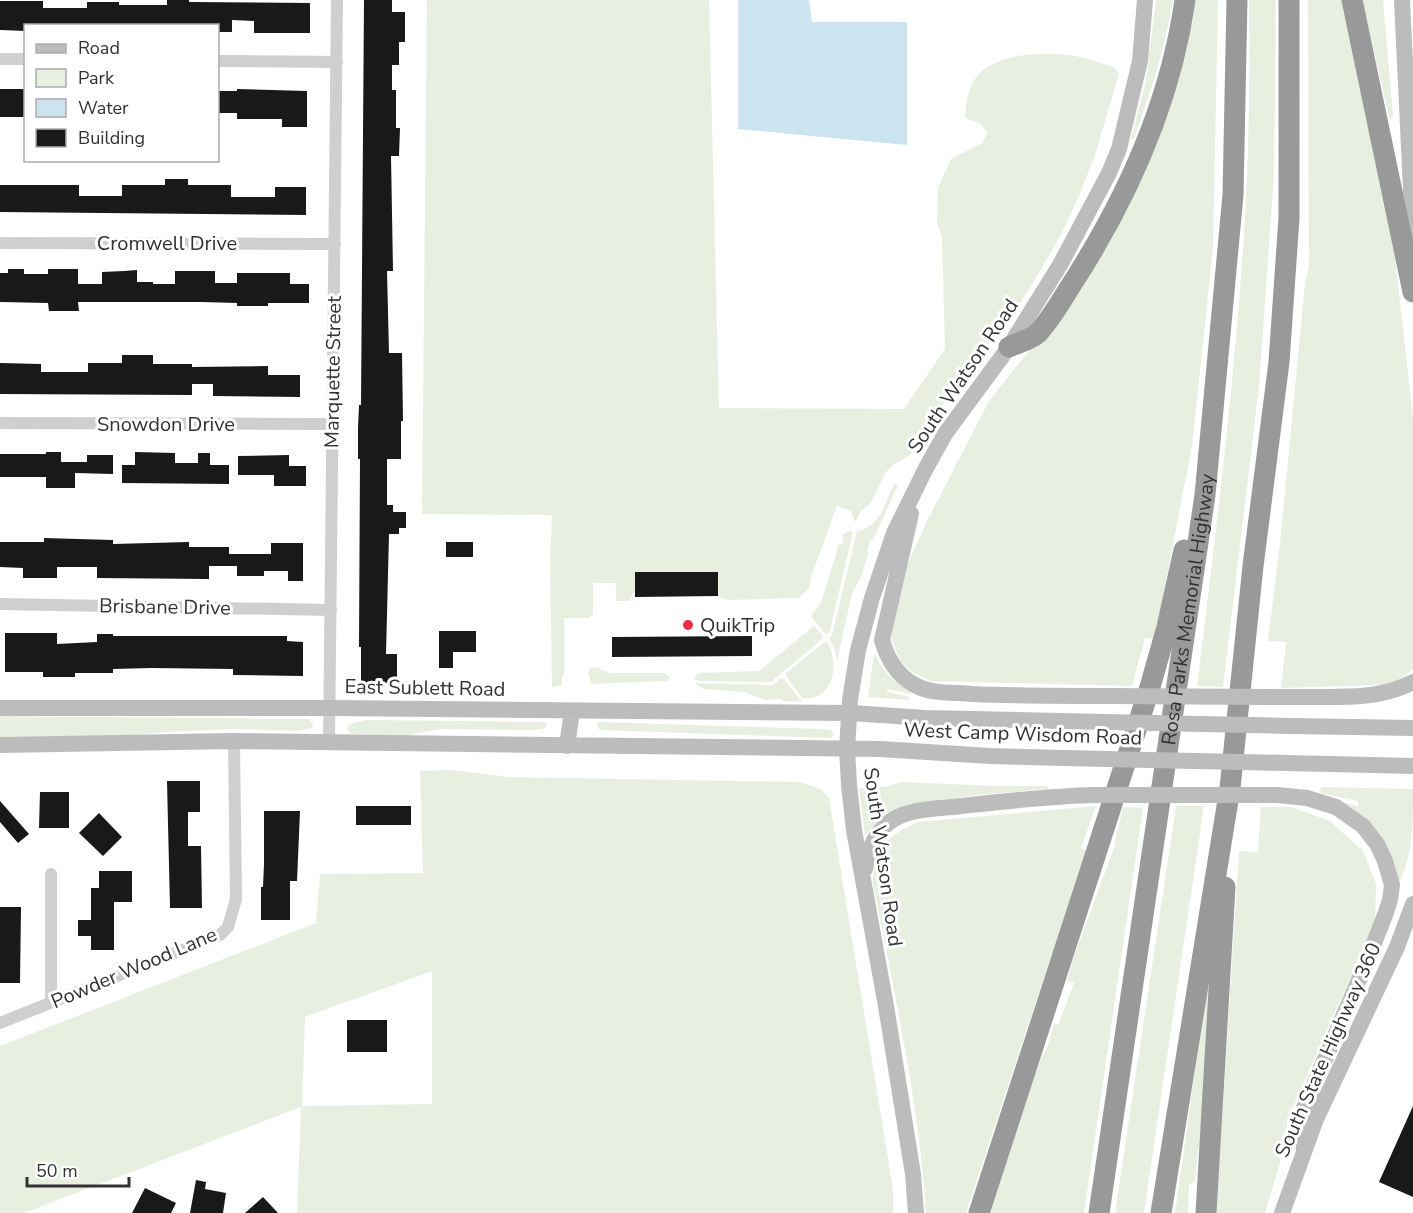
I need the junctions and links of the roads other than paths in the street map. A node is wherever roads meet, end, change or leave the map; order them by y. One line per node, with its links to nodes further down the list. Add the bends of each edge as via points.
1 (337, 0): 12 (street, Marquette Street)
2 (1145, 0): 17 (main road, South Watson Road, via 1140,61 1119,149 1088,215)
3 (1185, 0): 17 (highway, via 1180,35 1157,115 1128,188 1098,243 1037,334)
4 (1237, 0): 21 (highway, Rosa Parks Memorial Highway, via 1233,195)
5 (1289, 0): 36 (highway, via 1288,218 1280,362 1253,566)
6 (1352, 0): 16 (highway)
7 (1402, 0): 8 (main road)
8 (1408, 40): 13 (main road)
9 (0, 58): 10 (street)
10 (24, 59)
11 (219, 61): 12 (street)
12 (336, 62): 15 (street, Marquette Street)
13 (1413, 232)
14 (0, 243): 15 (street, Cromwell Drive)
15 (335, 244): 19 (street, Marquette Street)
16 (1413, 292)
17 (1009, 347): 20 (main road, South Watson Road, via 945,434)
18 (0, 423): 19 (street, Snowdon Drive)
19 (333, 424): 23 (street, Marquette Street)
20 (916, 490): 24 (main road, bridge, via 882,640 888,658 913,684 938,692 1015,696 1360,697 1394,691); 28 (main road, South Watson Road, via 894,533 872,598 858,650)
21 (1205, 495): 44 (highway, via 1191,516 1150,687); 45 (highway, Rosa Parks Memorial Highway)
22 (0, 604): 23 (street, Brisbane Drive)
23 (331, 610): 26 (street, Marquette Street)
24 (1413, 682)
25 (0, 708): 26 (main road, East Sublett Road)
26 (330, 708): 27 (main road, East Sublett Road); 31 (street, Marquette Street)
27 (572, 711): 28 (main road, East Sublett Road); 33 (main road)
28 (850, 713): 29 (main road, West Camp Wisdom Road, bridge); 34 (main road, South Watson Road)
29 (1413, 728)
30 (234, 741): 31 (main road); 32 (main road); 40 (street, Powder Wood Lane, via 236,899 228,927 220,935)
31 (329, 743): 33 (main road)
32 (0, 745)
33 (567, 746): 34 (main road)
34 (847, 749): 35 (main road, West Camp Wisdom Road, bridge); 38 (main road, South Watson Road, via 854,830)
35 (1413, 766)
36 (1230, 788): 46 (highway); 47 (highway)
37 (51, 874): 40 (street)
38 (864, 886): 42 (main road, bridge, via 867,854 878,832 894,819 917,811 1049,796 1095,795 1277,795 1307,798 1336,807 1363,826 1377,844 1392,885 1378,934 1304,1108); 43 (main road, South Watson Road)
39 (1413, 904): 42 (main road, South State Highway 360)
40 (51, 1002): 41 (street, Powder Wood Lane)
41 (0, 1023)
42 (1304, 1150): 48 (main road, South State Highway 360)
43 (916, 1213)
44 (979, 1213)
45 (1099, 1213)
46 (1161, 1213)
47 (1206, 1213)
48 (1282, 1213)

